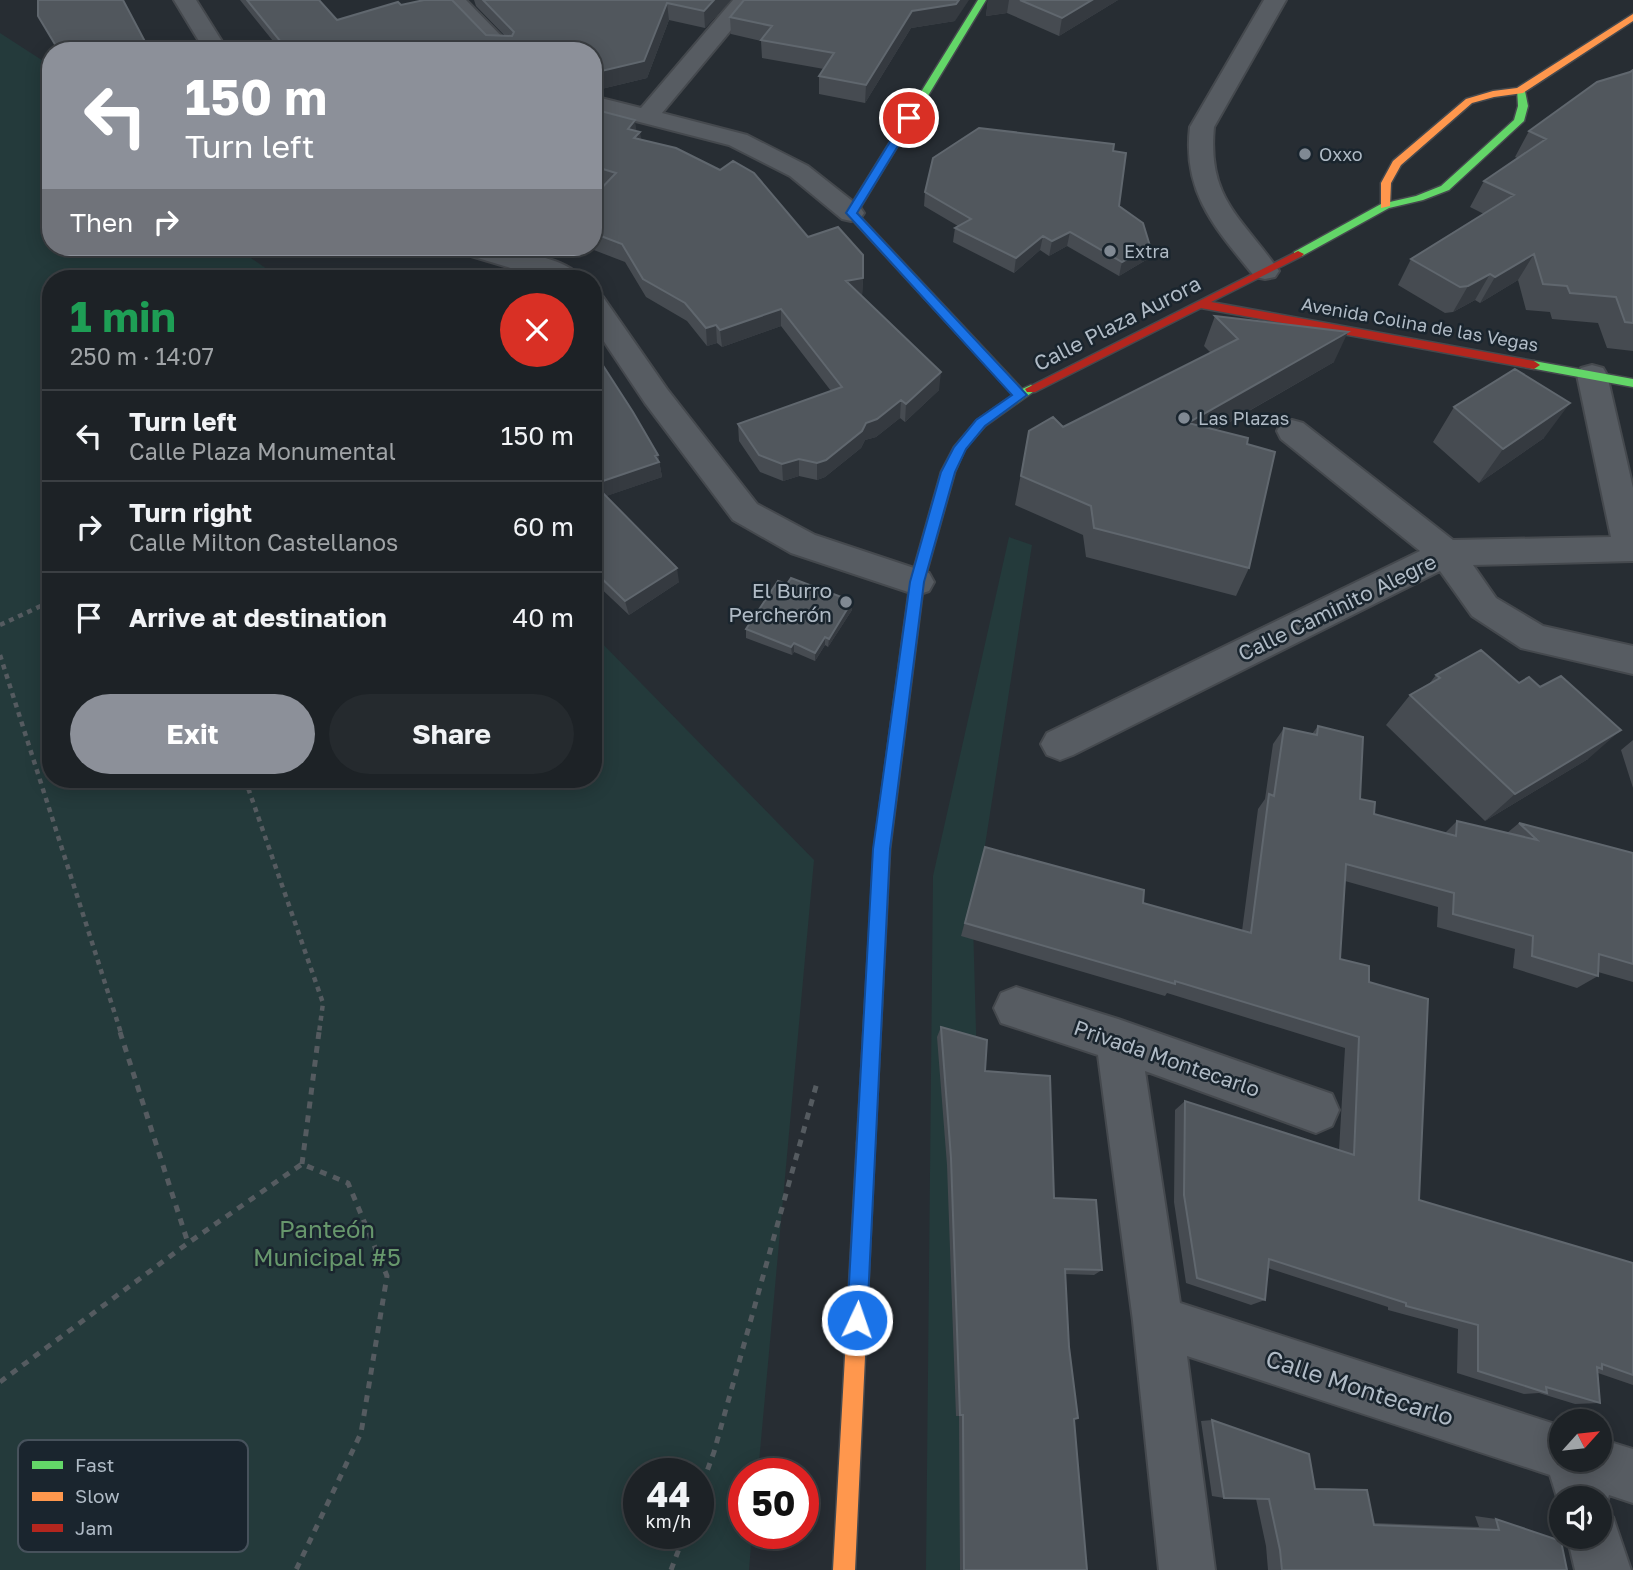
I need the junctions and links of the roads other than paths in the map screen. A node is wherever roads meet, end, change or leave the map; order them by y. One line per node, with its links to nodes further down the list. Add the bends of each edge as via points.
1 (185, 0): 7 (street)
2 (454, 0): 8 (street)
3 (745, 0): 11 (street)
4 (982, 0): 13 (main road)
5 (1275, 0): 16 (street, via 1202,127 1197,150 1202,178 1224,220)
6 (1633, 17): 9 (main road)
7 (211, 42)
8 (496, 42)
9 (1520, 90): 12 (main road, via 1469,101 1397,163 1386,183); 12 (main road, Calle Plaza Aurora, via 1523,106 1519,121 1445,187)
10 (602, 106): 11 (street)
11 (645, 118): 13 (street, via 738,140 799,170)
12 (1385, 206): 16 (main road, Calle Plaza Aurora)
13 (851, 213): 21 (main road)
14 (504, 256): 15 (street)
15 (549, 270)
16 (1265, 271): 17 (main road, Calle Plaza Aurora)
17 (1200, 304): 19 (main road, Avenida Colina de las Vegas); 21 (main road, Calle Plaza Aurora)
18 (602, 316): 25 (street, via 745,512 803,544)
19 (1592, 375): 20 (main road, Avenida Colina de las Vegas); 23 (street)
20 (1633, 383)
21 (1020, 395): 25 (main road, Calle Plaza Aurora, via 981,423 960,447 948,472)
22 (1292, 431): 24 (street)
23 (1631, 548): 24 (street, Calle Caminito Alegre)
24 (1446, 553): 26 (street, via 1484,607 1534,638); 27 (street, Calle Caminito Alegre)
25 (917, 582): 36 (main road, Calle Plaza Aurora, via 881,849)
26 (1633, 660)
27 (1060, 744)
28 (1016, 1008): 29 (street, Privada Montecarlo)
29 (1118, 1040): 30 (street, Privada Montecarlo); 31 (street)
30 (1317, 1110)
31 (1158, 1321): 32 (street, Calle Montecarlo); 37 (street)
32 (1549, 1448)
33 (1612, 1469): 34 (street)
34 (1633, 1476)
35 (1597, 1549): 38 (street)
36 (844, 1570)
37 (1187, 1570)
38 (1603, 1570)

